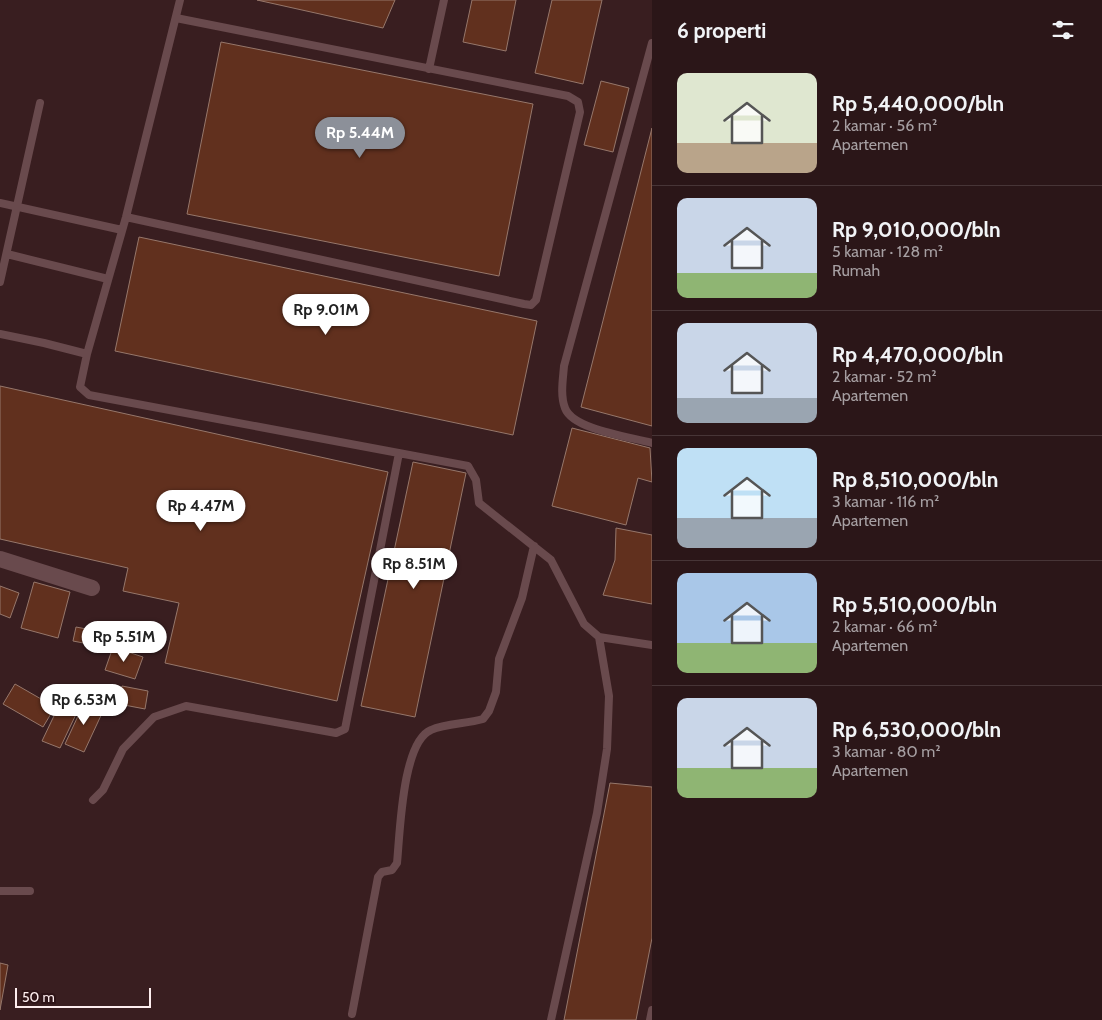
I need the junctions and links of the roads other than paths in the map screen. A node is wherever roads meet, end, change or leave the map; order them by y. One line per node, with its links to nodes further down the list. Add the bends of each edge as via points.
1 (180, 0): 3 (lane)
2 (444, 0): 5 (lane)
3 (176, 18): 5 (lane); 9 (lane)
4 (652, 43): 16 (lane, via 564,366 562,388 565,409 575,420 589,427)
5 (429, 68): 9 (lane, via 568,96 578,102 580,112 552,234 536,300 531,305)
6 (40, 103): 8 (lane)
7 (0, 203): 8 (lane)
8 (16, 207): 10 (lane); 11 (lane)
9 (126, 217): 10 (lane)
10 (122, 230): 12 (lane)
11 (7, 254): 12 (lane); 13 (lane)
12 (108, 279): 15 (lane)
13 (0, 282)
14 (0, 334): 15 (lane)
15 (87, 354): 17 (lane, via 80,387 89,395)
16 (652, 443)
17 (399, 453): 18 (lane, via 468,466 476,480 479,504); 23 (lane, via 345,729 326,732 186,706 154,717 135,736 123,749 103,790)
18 (534, 546): 21 (lane, via 551,560 584,624); 27 (lane, via 522,598 499,659 496,692 489,711 483,719 430,730 418,740 410,760 397,863 392,870 382,872 378,877)
19 (0, 559): 20 (street)
20 (92, 588)
21 (599, 636): 22 (lane); 28 (lane, via 609,696 607,749 597,812)
22 (652, 645)
23 (93, 800)
24 (0, 891): 25 (lane)
25 (30, 891)
26 (652, 1010): 29 (lane)
27 (352, 1014)
28 (551, 1020)
29 (650, 1020)

